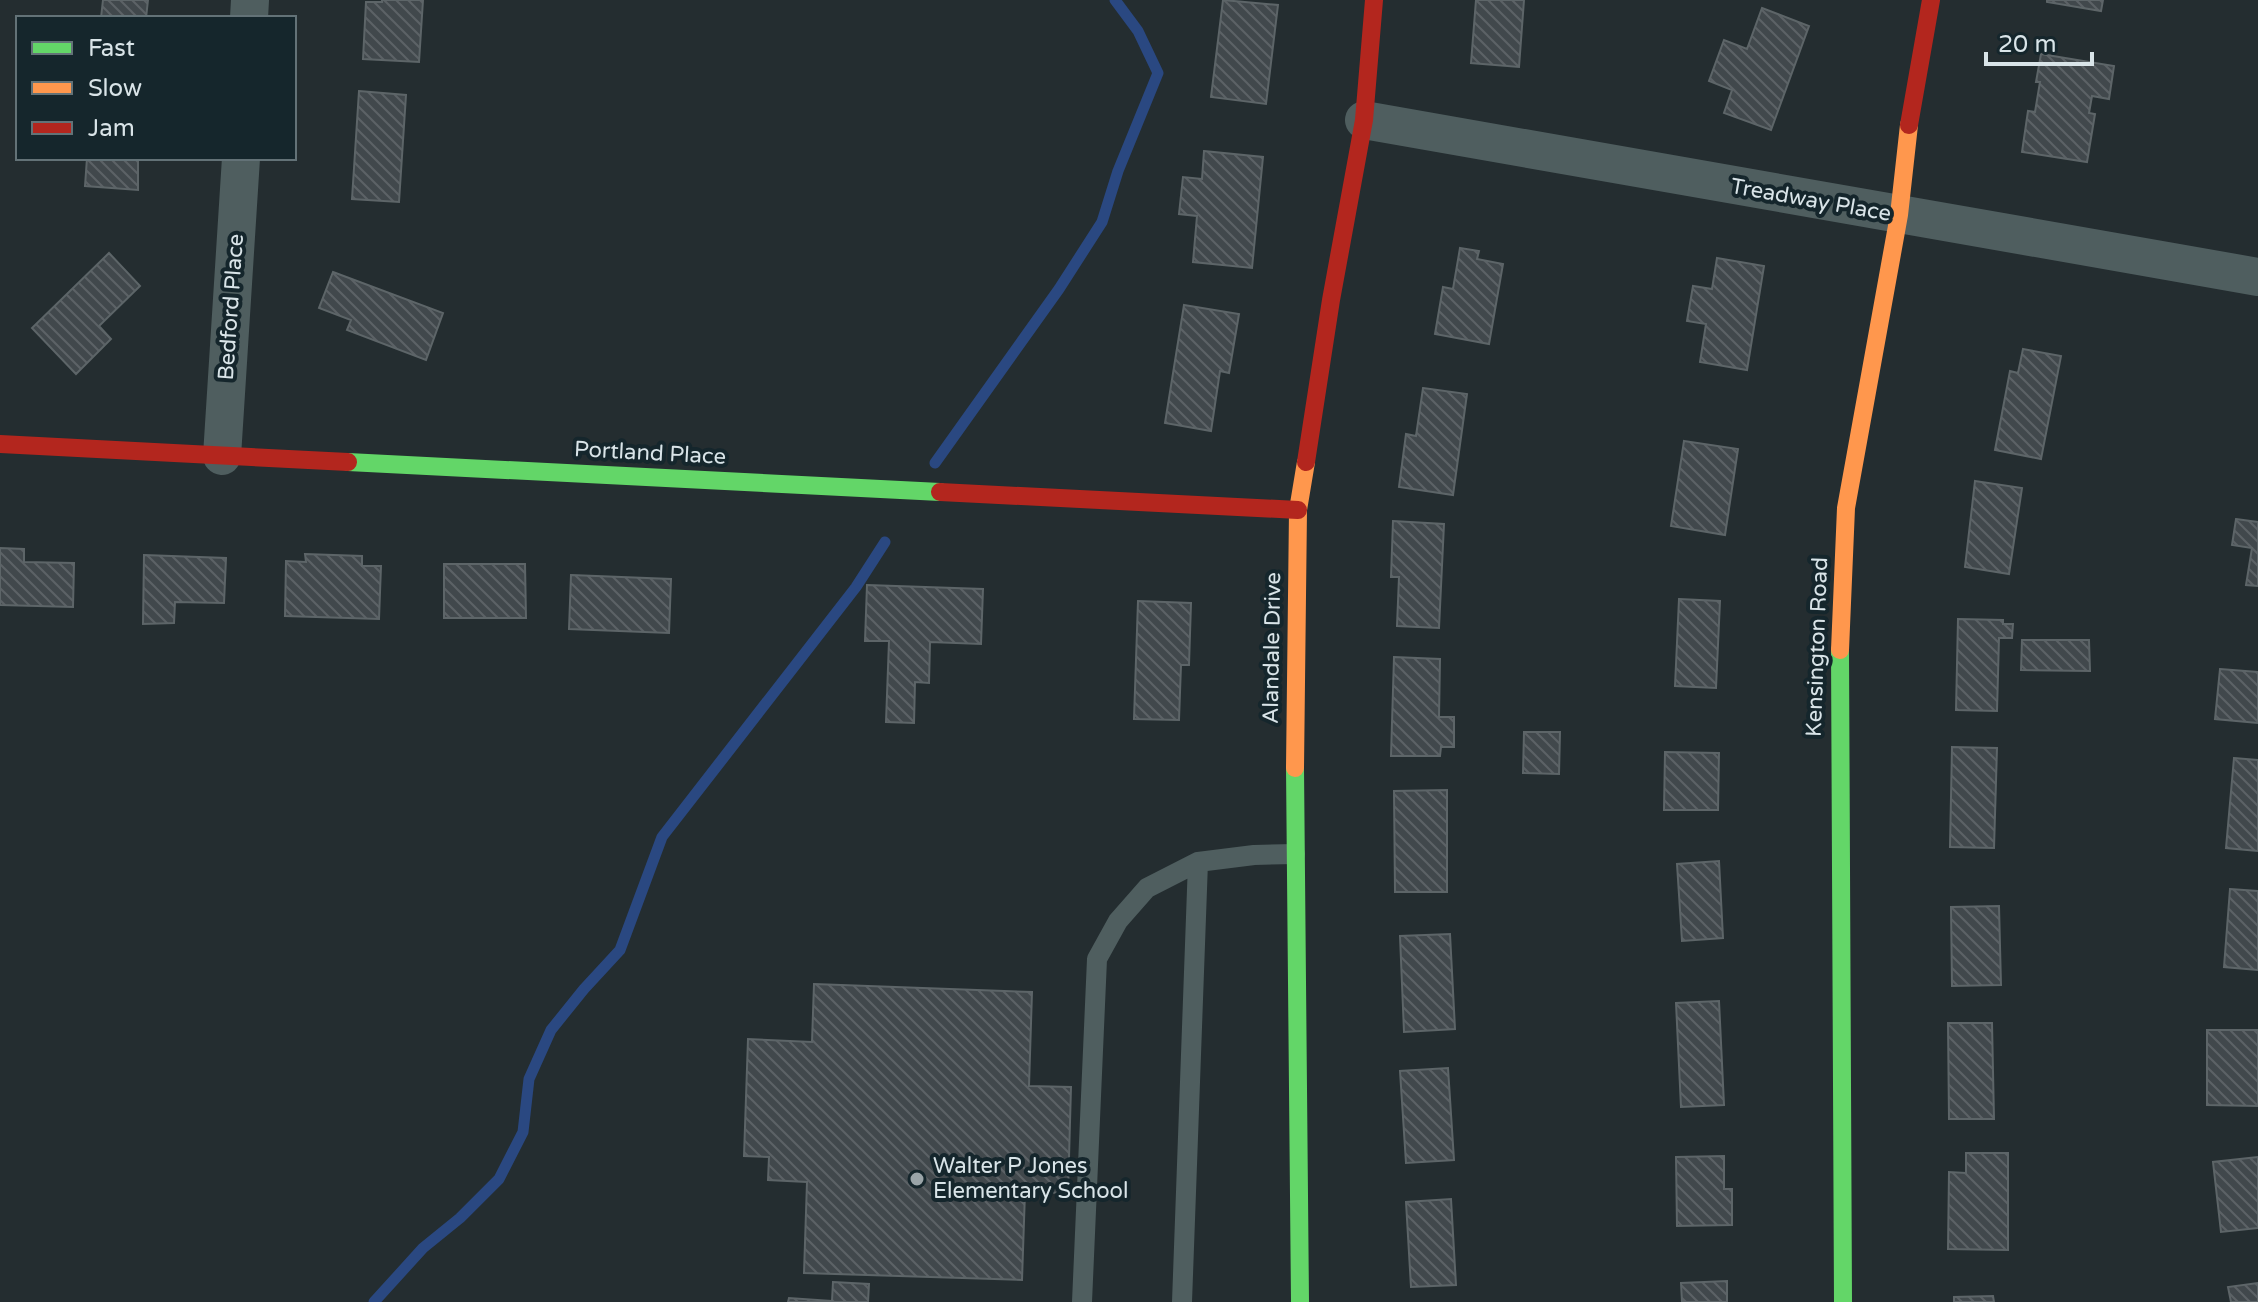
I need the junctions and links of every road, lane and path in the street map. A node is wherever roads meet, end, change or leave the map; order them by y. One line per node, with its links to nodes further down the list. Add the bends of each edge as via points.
1 (1374, 0): 3 (street, Alandale Drive)
2 (1931, 0): 5 (street, Kensington Road)
3 (1364, 120): 5 (street, Treadway Place); 9 (street, Alandale Drive)
4 (241, 160): 8 (street, Bedford Place)
5 (1899, 215): 6 (street, Treadway Place); 15 (street, Kensington Road, via 1845,523 1838,684)
6 (2258, 277)
7 (0, 444): 8 (street, Portland Place)
8 (222, 456): 9 (street, Portland Place)
9 (1298, 510): 10 (street, Alandale Drive)
10 (1295, 854): 11 (lane); 14 (street, Alandale Drive)
11 (1198, 862): 12 (lane, via 1147,888 1118,921 1097,959); 13 (lane)
12 (1082, 1302)
13 (1182, 1302)
14 (1300, 1302)
15 (1843, 1302)

